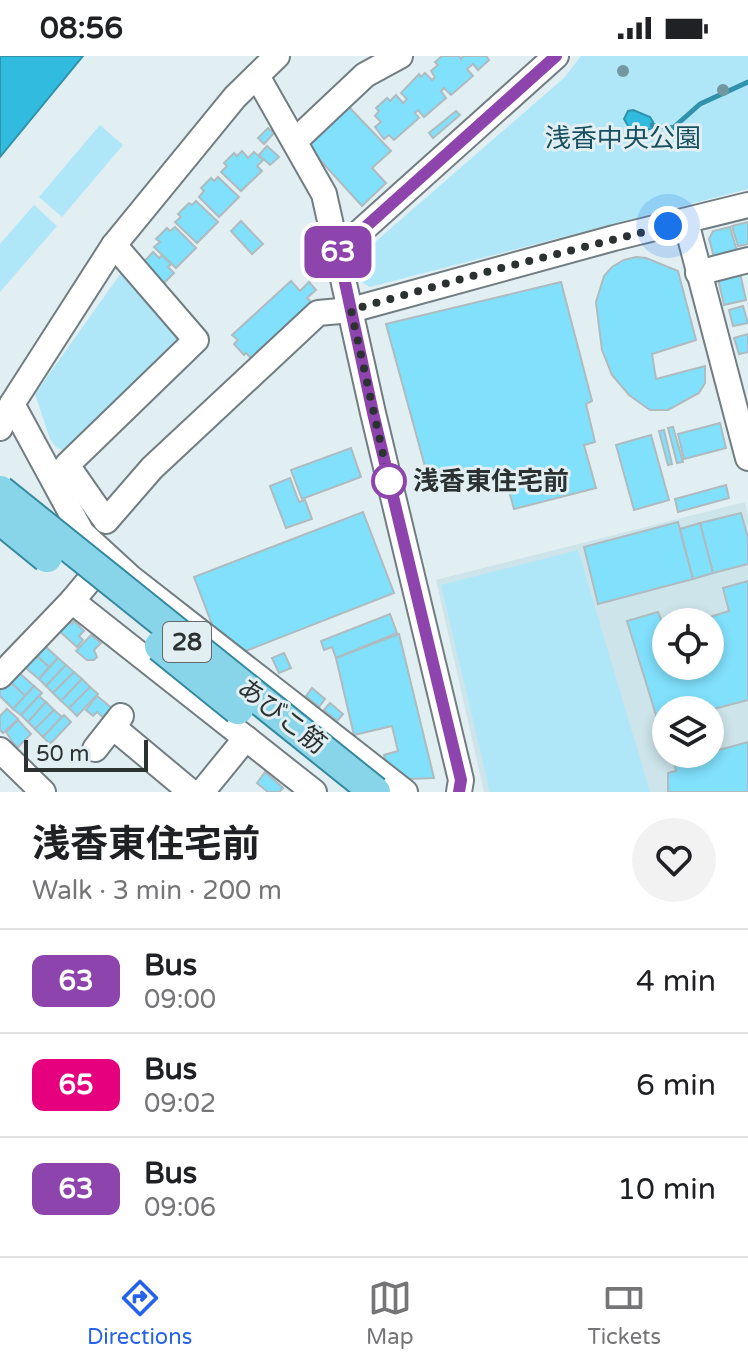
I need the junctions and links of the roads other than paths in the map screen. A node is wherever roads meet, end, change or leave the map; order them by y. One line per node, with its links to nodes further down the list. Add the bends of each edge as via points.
1 (277, 56): 4 (street)
2 (400, 56): 5 (street, via 365,75)
3 (556, 56): 9 (street, via 351,240)
4 (257, 76): 5 (street); 8 (street)
5 (295, 141): 9 (street, via 324,194)
6 (748, 205): 7 (street)
7 (686, 222): 11 (street); 12 (street)
8 (114, 245): 12 (street, via 196,340 67,465 106,521 152,468 318,313); 13 (street)
9 (337, 245): 12 (street)
10 (746, 269): 11 (street)
11 (698, 273): 15 (street)
12 (351, 310): 31 (street, via 461,780)
13 (12, 404): 14 (street); 18 (street, via 82,533)
14 (0, 428)
15 (748, 458)
16 (0, 491): 29 (main road, あびこ筋 / 28, bridge)
17 (0, 519): 28 (main road, あびこ筋 / 28, bridge)
18 (108, 558): 19 (street); 24 (street)
19 (72, 601): 20 (street); 21 (street)
20 (0, 676)
21 (246, 738): 25 (street); 27 (street)
22 (95, 749): 25 (street, via 117,721)
23 (0, 750): 26 (street)
24 (355, 753): 27 (street, via 338,753 316,779); 30 (street)
25 (202, 791)
26 (43, 792)
27 (317, 792)
28 (343, 792)
29 (375, 792)
30 (405, 792)
31 (459, 792)

